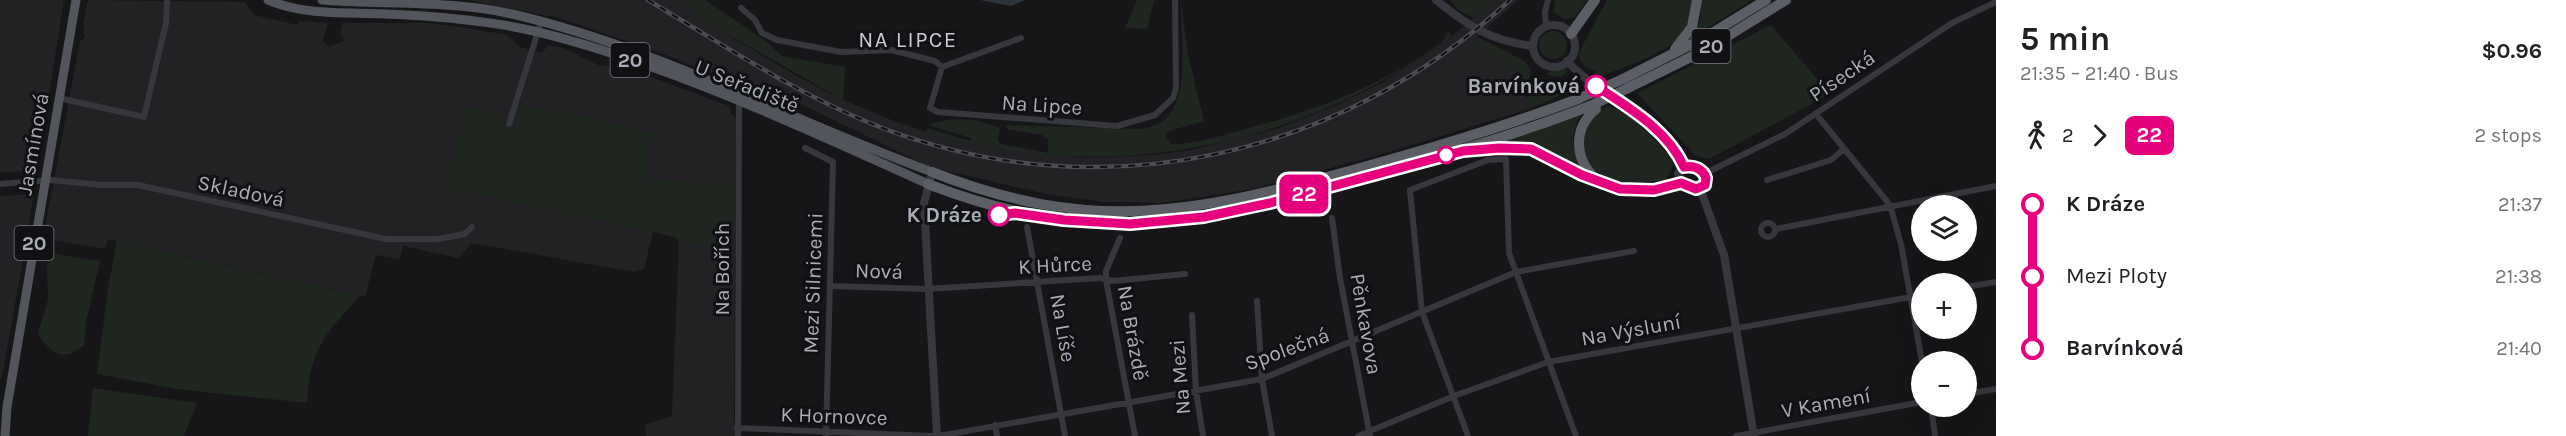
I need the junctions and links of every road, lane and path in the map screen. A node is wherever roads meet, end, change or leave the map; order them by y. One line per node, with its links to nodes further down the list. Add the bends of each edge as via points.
1 (76, 0): 23 (main road, Jasmínová / 20)
2 (167, 0): 23 (street, via 166,23 144,117)
3 (268, 0): 16 (main road, U Seřadiště / 20, via 320,12 447,17)
4 (322, 0): 14 (main road, U Seřadiště / 20, via 451,6)
5 (1175, 0): 22 (street, Na Lipce, via 1176,88 1165,109 1140,122 1117,126 938,112 930,108)
6 (1436, 0): 19 (street, via 1495,39)
7 (1548, 0): 15 (street)
8 (1595, 0): 17 (highway)
9 (1697, 0): 20 (highway, via 1689,33)
10 (1766, 0): 20 (highway, 20)
11 (1786, 0): 25 (highway, 20, bridge, via 1707,49)
12 (1996, 2): 26 (street, Písecká, via 1952,23)
13 (741, 8): 22 (street, via 756,20 762,33 777,40 841,52 891,50 935,61)
14 (541, 22): 16 (street); 32 (main road, U Seřadiště / 20, via 674,64)
15 (1546, 26): 17 (street, via 1560,26); 19 (street, via 1537,34)
16 (538, 32): 24 (main road, U Seřadiště / 20, via 629,60); 27 (street)
17 (1571, 34): 21 (street, via 1574,52)
18 (1021, 38): 22 (street)
19 (1533, 46): 21 (street, via 1536,57 1545,65)
20 (1661, 61): 43 (highway, 20, bridge, via 1578,99 1460,141)
21 (1567, 62): 31 (street, via 1641,116 1672,148)
22 (942, 67)
23 (59, 98): 35 (main road, Jasmínová / 20)
24 (739, 102): 39 (main road, U Seřadiště / 20); 76 (street, Na Bořích)
25 (1593, 107): 30 (highway, 20); 36 (highway, via 1582,126 1578,147 1586,168)
26 (1816, 114): 29 (street); 33 (street, Písecká, via 1756,151)
27 (509, 124)
28 (804, 148): 56 (street, Mezi Silnicemi, via 833,162)
29 (1844, 148): 34 (street, via 1831,160); 42 (street)
30 (1463, 151): 36 (highway, via 1531,149); 43 (highway, 20, via 1270,203)
31 (1684, 167): 33 (street, via 1694,167); 37 (street, via 1678,173)
32 (932, 172): 39 (street); 43 (highway, U Seřadiště / 20, via 987,192 1052,208)
33 (1704, 174): 41 (street, via 1706,182)
34 (1767, 180)
35 (45, 181): 38 (street, Skladová); 46 (street, Skladová, via 138,185 386,239 437,239 465,234); 80 (main road, Jasmínová / 20)
36 (1603, 183): 37 (highway, via 1641,191)
37 (1681, 183): 41 (street)
38 (0, 184)
39 (928, 184): 43 (highway, U Seřadiště / 20, via 974,202 1046,218 1130,224); 57 (street, via 924,202)
40 (1996, 186): 42 (street)
41 (1700, 188): 62 (street, via 1724,255)
42 (1890, 205): 47 (street); 58 (street)
43 (1203, 212)
44 (1332, 218): 63 (street, Pěnkavova)
45 (1027, 226): 53 (street, Na Líše)
46 (472, 227)
47 (1776, 229)
48 (1120, 238): 52 (street, Na Brázdě)
49 (1634, 250): 50 (street, Společná)
50 (1516, 272): 60 (street, Společná); 60 (street, via 1509,253 1506,159 1488,160 1410,190); 65 (street)
51 (1185, 274): 52 (street, K Hůrce)
52 (1106, 280): 53 (street, K Hůrce); 71 (street, Na Brázdě)
53 (1038, 282): 57 (street, K Hůrce); 73 (street, Na Líše)
54 (1996, 282): 55 (street)
55 (1977, 285)
56 (830, 286): 57 (street, Nová); 78 (street, Mezi Silnicemi)
57 (927, 289): 83 (street)
58 (1910, 297): 62 (street, Na Výsluní); 64 (street)
59 (1257, 301): 66 (street)
60 (1422, 312): 63 (street, Společná); 70 (street)
61 (1192, 315): 68 (street, Na Mezi)
62 (1735, 329): 65 (street, Na Výsluní); 79 (street)
63 (1352, 342): 66 (street, Společná); 77 (street, Pěnkavova)
64 (1920, 351)
65 (1548, 362): 70 (street, Na Výsluní); 91 (street)
66 (1262, 379): 68 (street, Společná); 88 (street)
67 (1996, 389): 69 (street)
68 (1196, 391): 71 (street, Společná); 87 (street, Na Mezi)
69 (1977, 392)
70 (1454, 396): 77 (street, Na Výsluní); 90 (street)
71 (1129, 402): 73 (street, Společná); 86 (street, Na Brázdě)
72 (1911, 404): 79 (street, V Kamení)
73 (1061, 414): 75 (street, Společná); 85 (street, Na Líše)
74 (1932, 417): 93 (street)
75 (995, 425): 83 (street, Společná); 84 (street)
76 (737, 428): 78 (street, K Hornovce); 81 (street, Na Bořích)
77 (1369, 433): 89 (street, Na Výsluní)
78 (826, 434): 82 (street, K Hornovce)
79 (1754, 434): 92 (street, V Kamení)
80 (5, 436)
81 (738, 436)
82 (931, 436)
83 (938, 436)
84 (997, 436)
85 (1065, 436)
86 (1135, 436)
87 (1203, 436)
88 (1272, 436)
89 (1358, 436)
90 (1468, 436)
91 (1576, 436)
92 (1736, 436)
93 (1935, 436)

